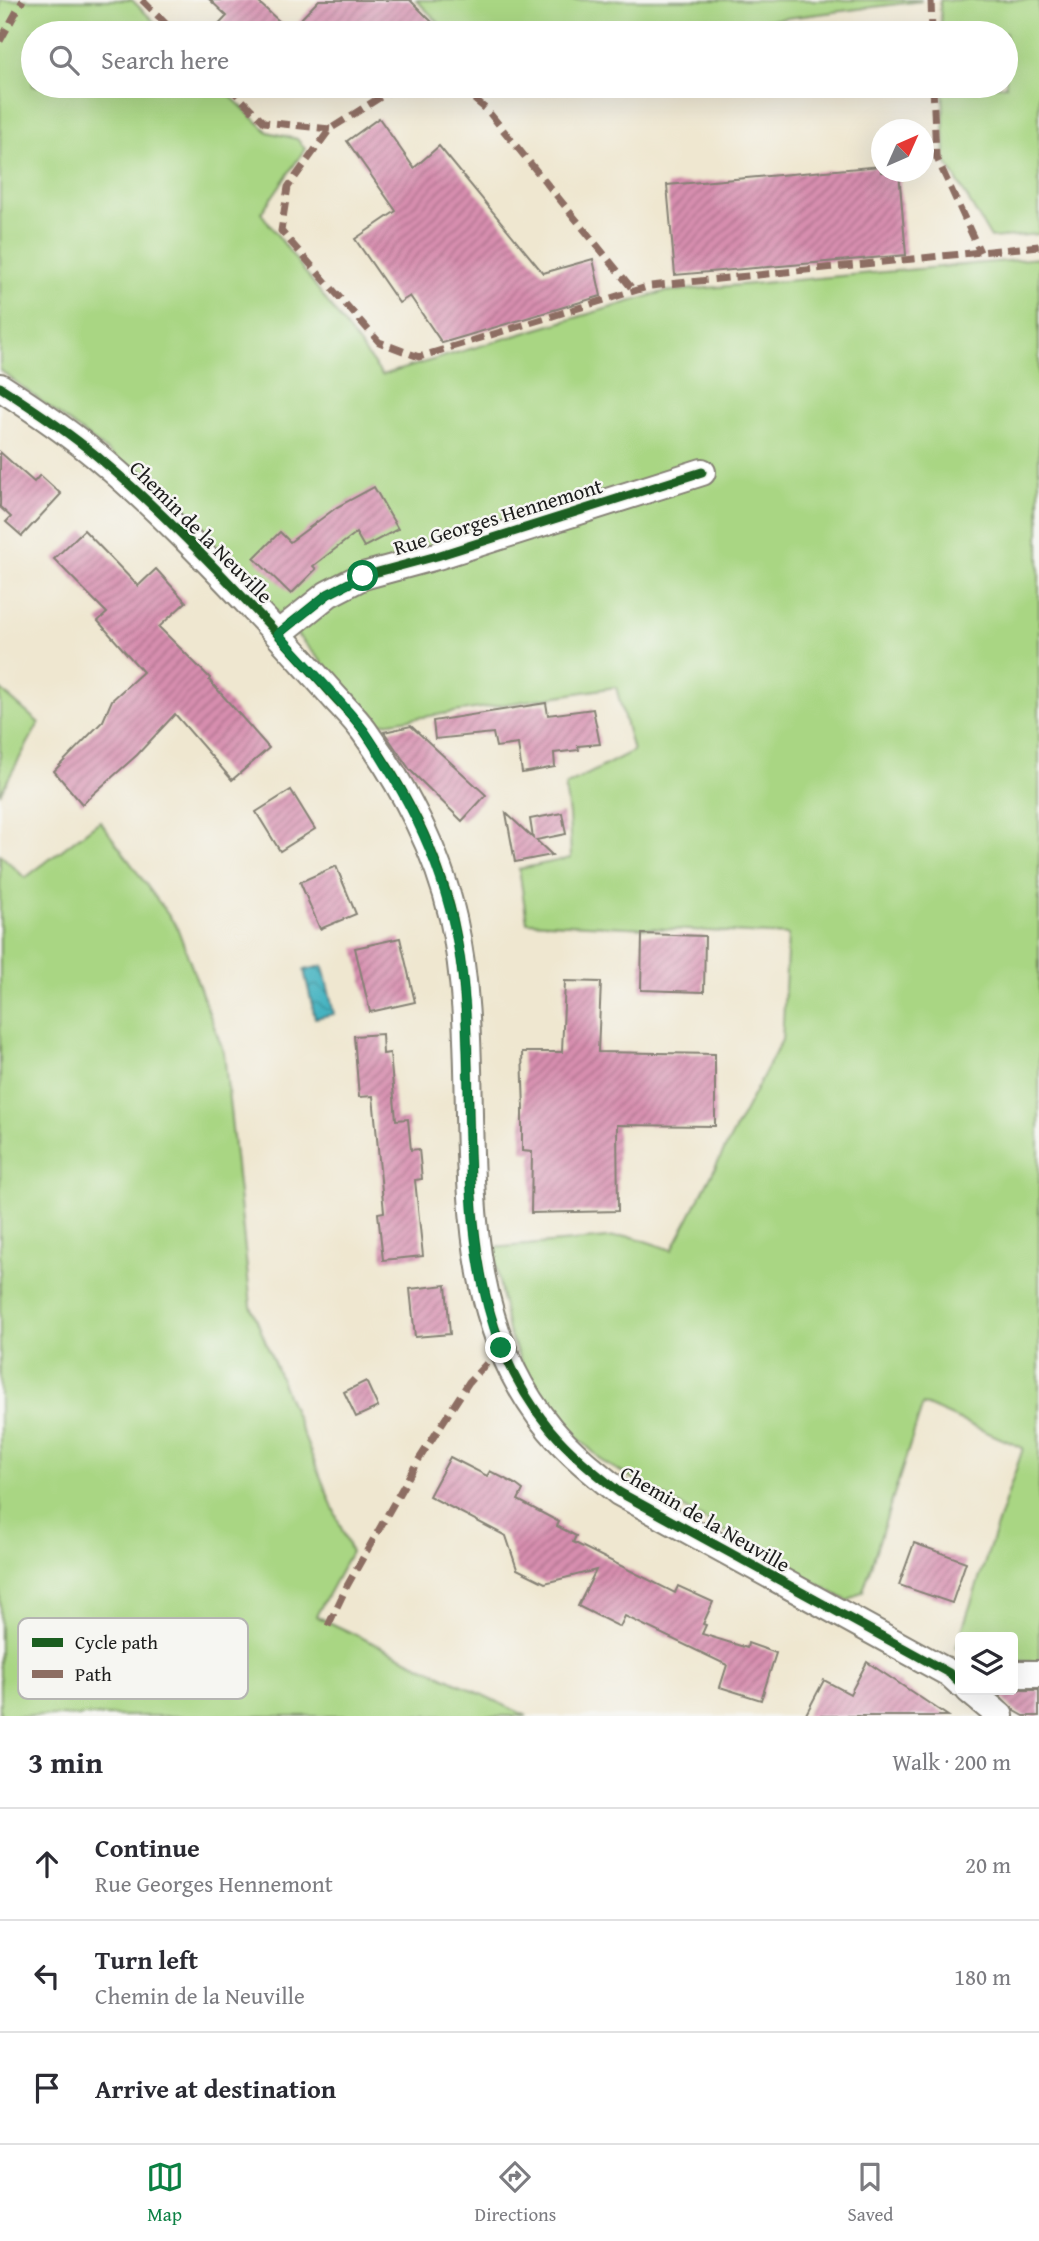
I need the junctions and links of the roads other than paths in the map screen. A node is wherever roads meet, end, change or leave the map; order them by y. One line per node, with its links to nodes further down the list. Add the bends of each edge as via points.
1 (0, 387): 3 (street, Chemin de la Neuville, via 53,421 115,471)
2 (702, 472): 3 (street, Rue Georges Hennemont, via 363,576 328,594)
3 (278, 634): 6 (street, Chemin de la Neuville, via 363,729 404,794 434,859 453,917 465,1001 475,1242 492,1325 519,1384 550,1429 583,1464 619,1492)
4 (1018, 1674): 5 (street)
5 (1039, 1674)
6 (955, 1677)
7 (977, 1695): 8 (street, Chemin de la Neuville)
8 (1000, 1716)

